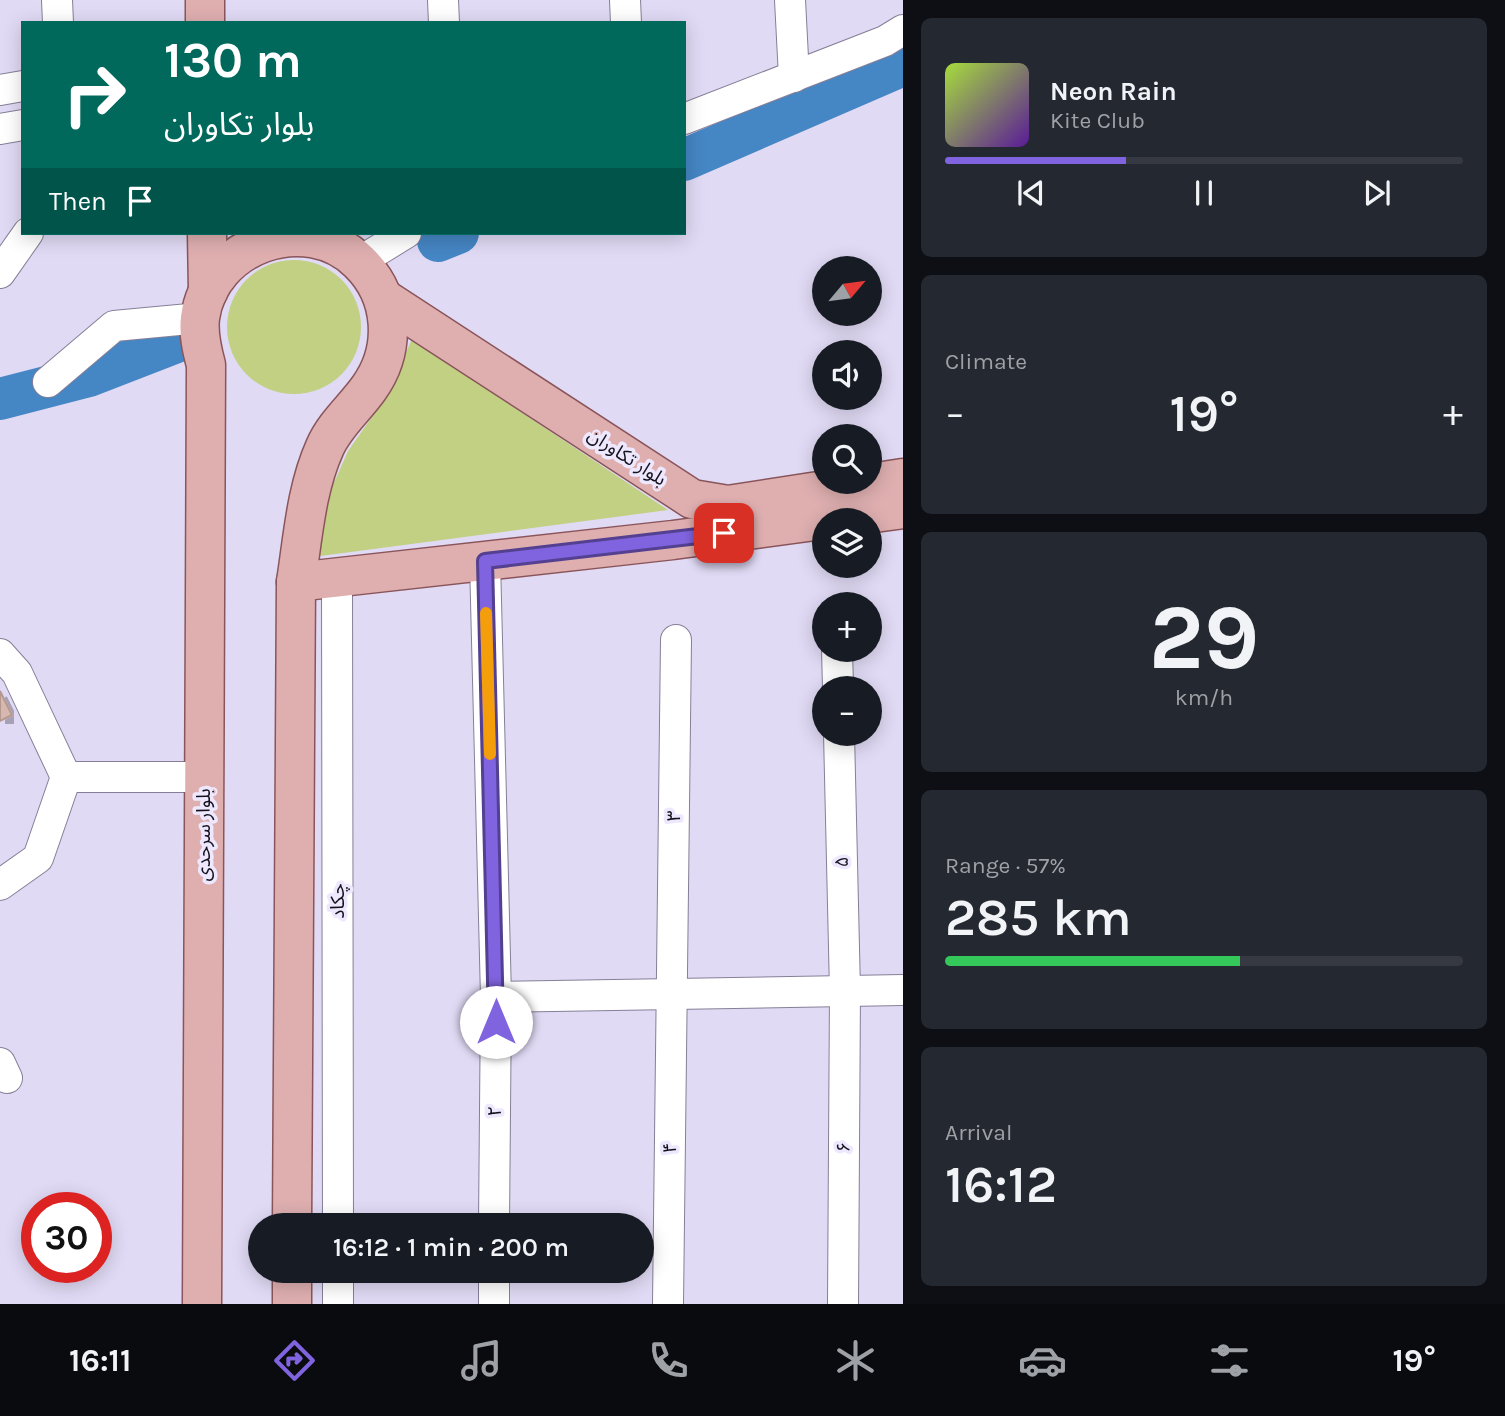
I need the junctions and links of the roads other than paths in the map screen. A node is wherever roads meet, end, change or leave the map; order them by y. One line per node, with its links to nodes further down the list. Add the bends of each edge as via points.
1 (57, 0): 6 (street)
2 (205, 0): 7 (main road)
3 (443, 0): 8 (street)
4 (625, 0): 9 (street)
5 (790, 0): 11 (street)
6 (58, 21)
7 (205, 21)
8 (444, 21)
9 (626, 21)
10 (903, 30): 11 (street)
11 (794, 77): 14 (street)
12 (21, 86): 13 (street)
13 (0, 90)
14 (686, 119)
15 (21, 125): 16 (street)
16 (0, 129)
17 (27, 235): 21 (street)
18 (207, 235): 23 (main road, بلوار سرحدی)
19 (397, 235): 20 (street)
20 (339, 247): 22 (main road); 23 (main road, via 310,237 285,236 261,242 220,271)
21 (0, 273)
22 (383, 298): 25 (main road, بلوار تکاوران, via 692,499 728,505); 29 (main road, via 388,334 381,370 325,446 312,486)
23 (204, 305): 24 (street, via 114,326); 34 (main road, بلوار سرحدی, via 200,341 206,365)
24 (48, 382)
25 (903, 478)
26 (903, 509): 27 (main road)
27 (485, 561): 28 (main road); 39 (street, ۲)
28 (337, 577): 29 (main road); 41 (street, چکاد)
29 (296, 582): 40 (main road)
30 (676, 640): 38 (street, ۳)
31 (0, 654): 33 (street, via 16,673)
32 (839, 746): 37 (street, ۵)
33 (66, 777): 34 (street); 35 (street, via 38,858)
34 (205, 777): 46 (main road, بلوار سرحدی)
35 (0, 885)
36 (903, 990): 37 (street)
37 (845, 991): 38 (street); 51 (street, ۶)
38 (672, 993): 39 (street); 50 (street, ۴)
39 (496, 997): 42 (street, ۲)
40 (292, 1213)
41 (338, 1213)
42 (495, 1213)
43 (292, 1283): 47 (main road)
44 (338, 1283): 48 (street)
45 (494, 1283): 49 (street)
46 (202, 1304)
47 (292, 1304)
48 (338, 1304)
49 (494, 1304)
50 (668, 1304)
51 (843, 1304)

